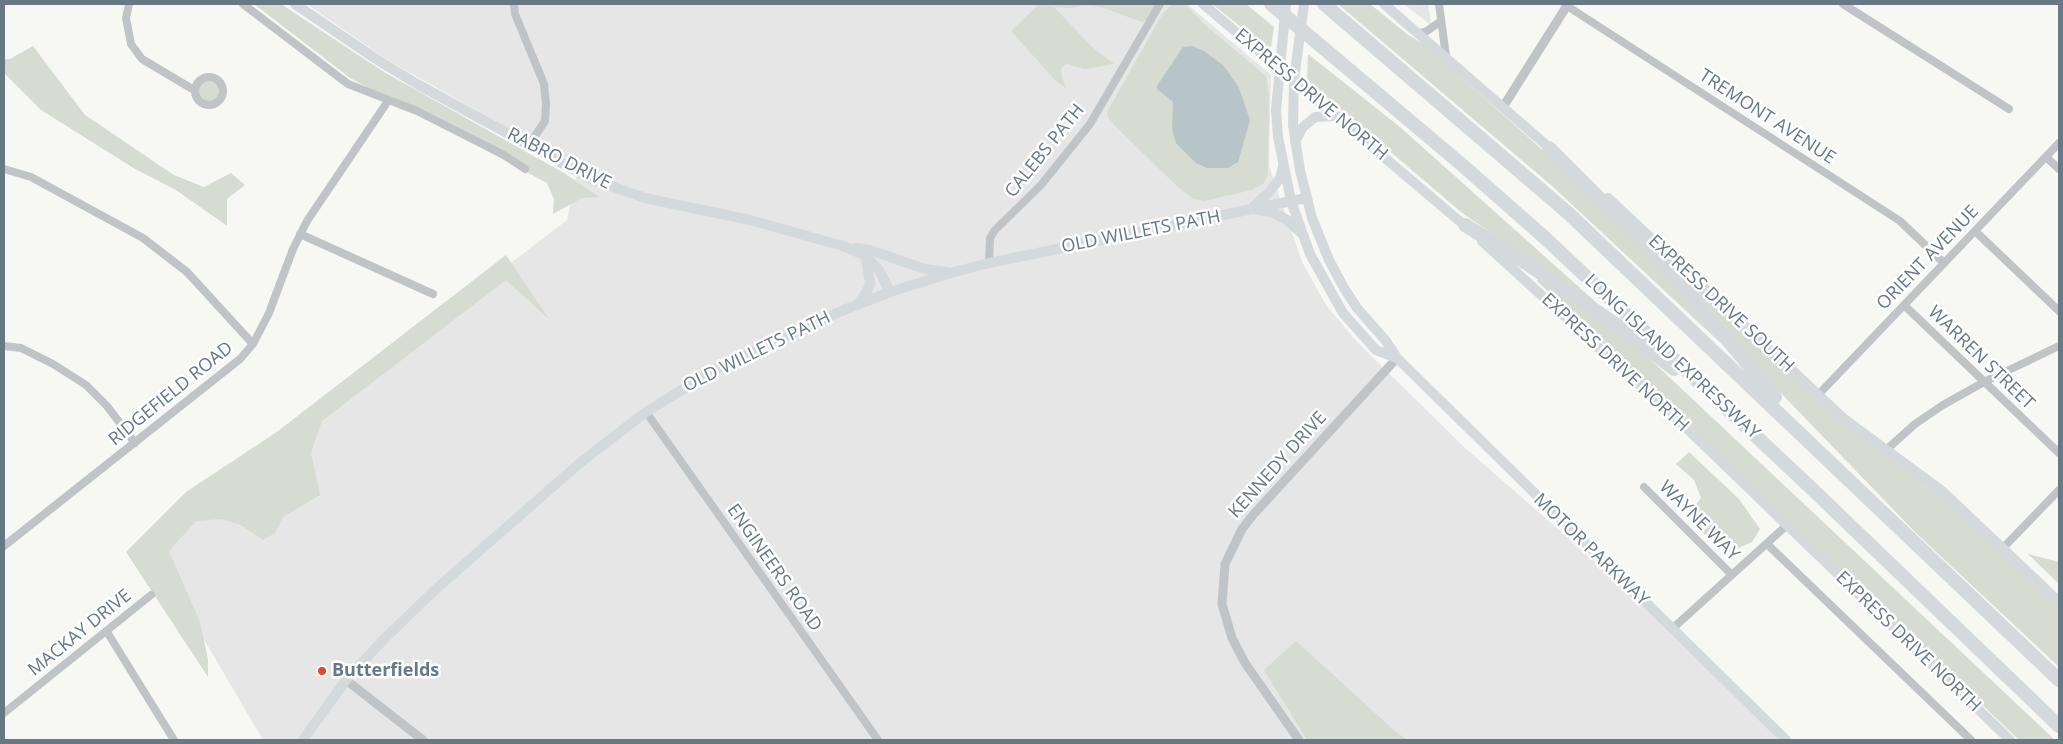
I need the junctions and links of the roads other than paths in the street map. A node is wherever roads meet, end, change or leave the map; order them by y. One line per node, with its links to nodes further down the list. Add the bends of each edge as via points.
1 (129, 4): 20 (street, via 126,18 131,44 142,59)
2 (243, 4): 21 (street, via 348,84)
3 (295, 4): 27 (main road, RABRO DRIVE, via 393,70)
4 (514, 4): 27 (street, via 515,14 544,84 545,121)
5 (1160, 4): 43 (street, CALEBS PATH, via 1090,124 1040,185 995,230 990,238)
6 (1203, 4): 18 (main road, EXPRESS DRIVE NORTH)
7 (1271, 4): 62 (highway, LONG ISLAND EXPRESSWAY, via 1544,238)
8 (1286, 4): 18 (main road, MOTOR PARKWAY)
9 (1304, 4): 19 (main road, MOTOR PARKWAY)
10 (1324, 4): 64 (highway, LONG ISLAND EXPRESSWAY, via 1567,212)
11 (1384, 4): 16 (main road, EXPRESS DRIVE SOUTH)
12 (1439, 4): 15 (street)
13 (1843, 4): 23 (street)
14 (1567, 5): 22 (street); 44 (street, TREMONT AVENUE, via 1900,221)
15 (1441, 21): 16 (street); 17 (street)
16 (1420, 33): 17 (main road, EXPRESS DRIVE SOUTH)
17 (1446, 56): 22 (main road, EXPRESS DRIVE SOUTH)
18 (1280, 64): 19 (main road, EXPRESS DRIVE NORTH); 30 (main road, MOTOR PARKWAY, via 1276,110)
19 (1295, 75): 24 (main road, EXPRESS DRIVE NORTH); 25 (main road, MOTOR PARKWAY)
20 (194, 90)
21 (388, 101): 32 (street, via 416,111); 39 (street, RIDGEFIELD ROAD)
22 (1503, 107): 28 (main road, EXPRESS DRIVE SOUTH)
23 (2009, 109)
24 (1337, 116): 25 (main road, via 1315,117 1303,127); 37 (main road, EXPRESS DRIVE NORTH)
25 (1295, 142): 34 (main road, MOTOR PARKWAY)
26 (2059, 143): 29 (street, ORIENT AVENUE)
27 (529, 145): 41 (main road, RABRO DRIVE, via 620,191 750,220)
28 (1549, 148): 56 (main road, EXPRESS DRIVE SOUTH, via 1675,260); 64 (highway, via 1661,258 1790,415)
29 (2046, 157): 33 (street); 38 (street, ORIENT AVENUE)
30 (1283, 165): 35 (main road, MOTOR PARKWAY); 36 (main road, via 1280,178)
31 (4, 169): 51 (street, via 31,177 150,243 186,272)
32 (525, 169)
33 (2059, 169)
34 (1306, 198): 35 (main road, OLD WILLETS PATH); 54 (main road, MOTOR PARKWAY, via 1326,252 1344,288)
35 (1291, 201): 36 (main road, OLD WILLETS PATH); 40 (main road, MOTOR PARKWAY)
36 (1251, 209): 40 (main road, via 1272,212 1287,220); 43 (main road, OLD WILLETS PATH)
37 (1465, 225): 62 (highway, via 1624,330); 65 (main road, EXPRESS DRIVE NORTH, via 1678,420)
38 (1975, 231): 44 (street, ORIENT AVENUE); 50 (street)
39 (300, 234): 47 (street); 51 (street, RIDGEFIELD ROAD, via 269,313)
40 (1303, 235): 54 (main road, MOTOR PARKWAY, via 1322,279 1343,313 1376,350)
41 (843, 246): 42 (main road, RABRO DRIVE); 45 (main road, via 870,250 925,269)
42 (866, 256): 46 (main road, RABRO DRIVE, via 879,270); 48 (main road, via 870,284)
43 (989, 263): 45 (main road, OLD WILLETS PATH)
44 (1944, 264): 49 (street, ORIENT AVENUE)
45 (954, 272): 46 (main road, OLD WILLETS PATH)
46 (890, 292): 48 (main road, OLD WILLETS PATH)
47 (433, 294)
48 (858, 304): 57 (main road, OLD WILLETS PATH, via 714,370)
49 (1904, 305): 55 (street, WARREN STREET); 56 (street, ORIENT AVENUE)
50 (2059, 311)
51 (253, 344): 58 (street, RIDGEFIELD ROAD, via 228,370)
52 (4, 346): 58 (street, via 22,348 86,385)
53 (2059, 346): 55 (street)
54 (1397, 358): 72 (main road, MOTOR PARKWAY); 82 (street, KENNEDY DRIVE, via 1252,516 1237,536 1225,564 1222,604 1226,623 1245,663)
55 (1984, 382): 59 (street, via 1915,424); 60 (street, WARREN STREET)
56 (1818, 395): 59 (main road, EXPRESS DRIVE SOUTH, via 1854,428)
57 (646, 412): 74 (main road, OLD WILLETS PATH, via 581,462 445,581); 81 (street, ENGINEERS ROAD)
58 (135, 443): 67 (street, RIDGEFIELD ROAD)
59 (1886, 450): 68 (main road, EXPRESS DRIVE SOUTH, via 1932,482)
60 (2059, 454)
61 (1644, 487): 69 (street, WAYNE WAY)
62 (1810, 487): 77 (highway, LONG ISLAND EXPRESSWAY)
63 (2059, 490): 68 (street)
64 (1884, 512): 75 (highway, LONG ISLAND EXPRESSWAY)
65 (1786, 526): 66 (street); 85 (main road, EXPRESS DRIVE NORTH)
66 (1767, 544): 69 (street); 84 (street)
67 (4, 546)
68 (2003, 548): 71 (main road, EXPRESS DRIVE SOUTH)
69 (1732, 575): 72 (street)
70 (151, 596): 73 (street, MACKAY DRIVE)
71 (2059, 602)
72 (1672, 628): 83 (main road, MOTOR PARKWAY)
73 (107, 632): 76 (street, MACKAY DRIVE); 78 (street)
74 (346, 680): 79 (main road, OLD WILLETS PATH); 80 (street)
75 (2059, 680)
76 (4, 713)
77 (2059, 726)
78 (173, 740)
79 (302, 740)
80 (423, 740)
81 (878, 740)
82 (1299, 740)
83 (1786, 740)
84 (1971, 740)
85 (2010, 740)

